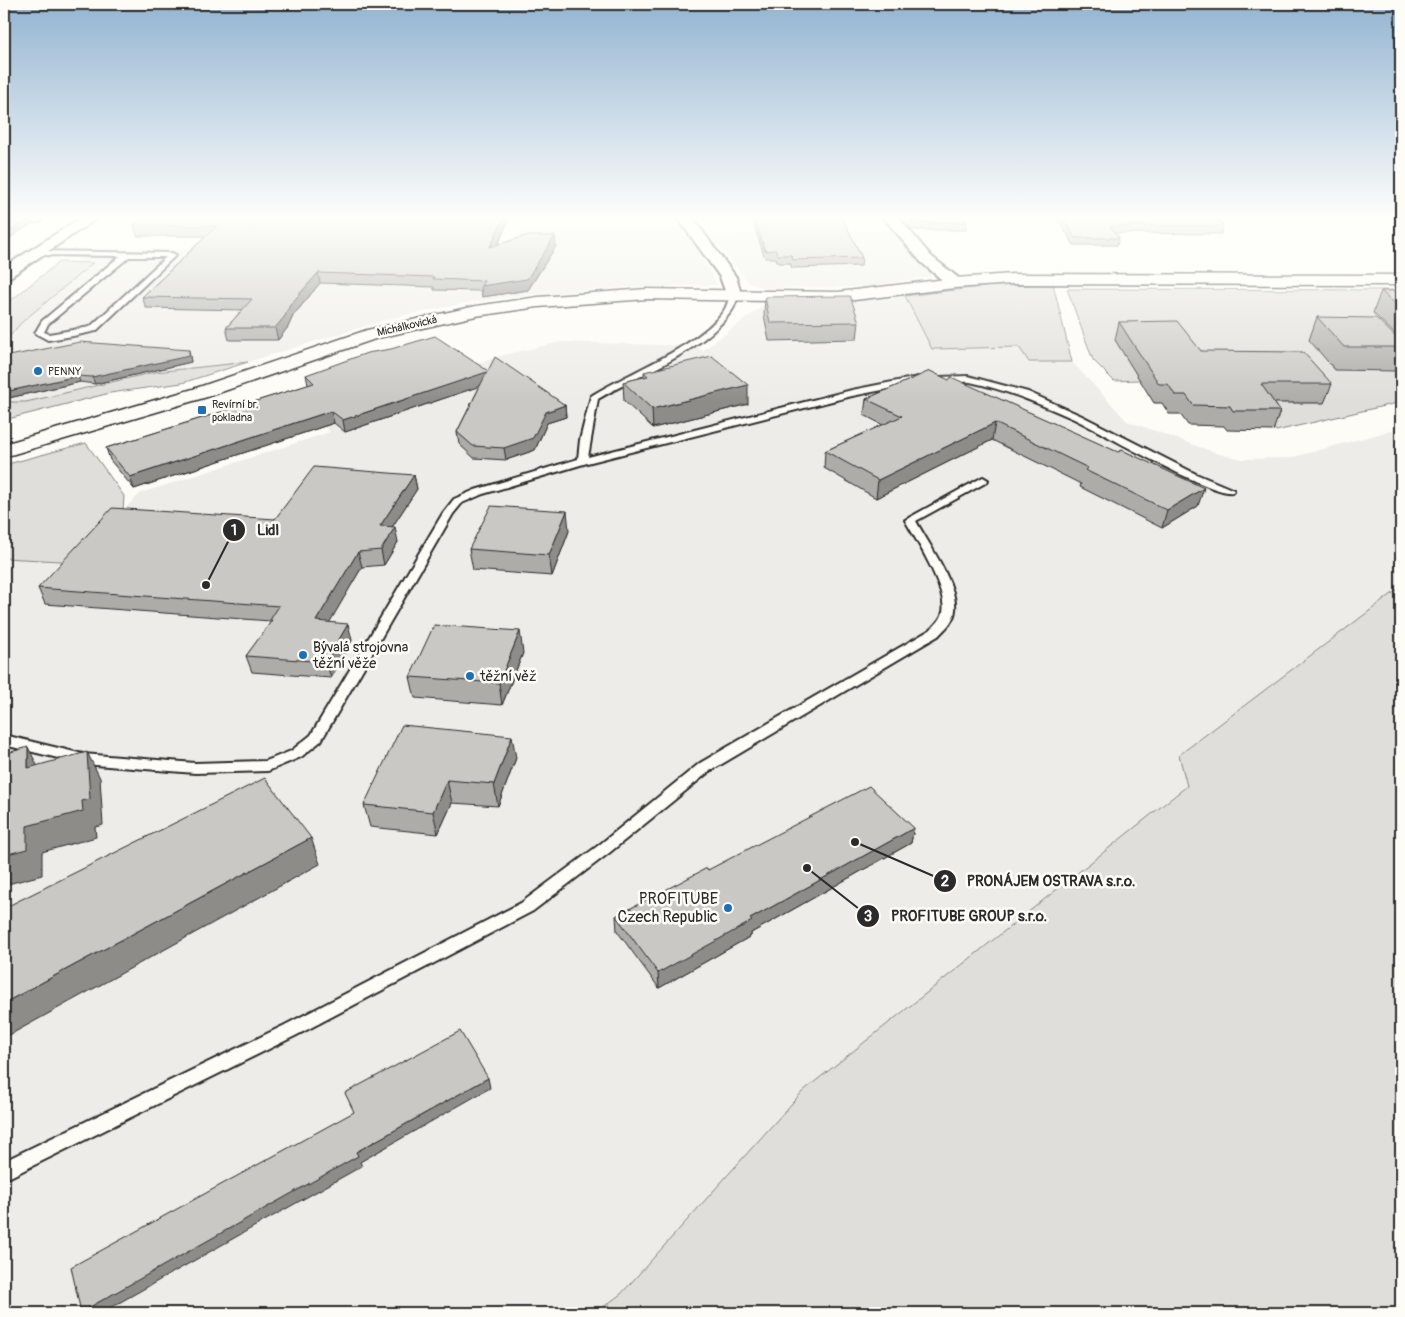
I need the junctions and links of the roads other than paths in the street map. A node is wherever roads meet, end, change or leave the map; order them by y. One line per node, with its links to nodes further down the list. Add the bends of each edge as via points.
1 (97, 278): 2 (lane, via 45,323 38,334 48,337 93,329)
2 (147, 278)
3 (728, 278): 7 (street)
4 (950, 278): 6 (street)
5 (1401, 280): 6 (street, Michálkovická, via 1013,279)
6 (955, 283): 7 (street, Michálkovická, via 838,297)
7 (734, 296): 8 (street, Michálkovická, via 626,296 538,302 469,312 363,337); 11 (lane, via 712,329 678,352 594,398)
8 (200, 393): 9 (street, Michálkovická); 10 (street, Michálkovická)
9 (4, 437)
10 (4, 451)
11 (583, 461): 13 (lane, via 852,393 916,380 968,379 1024,394 1079,418 1192,476); 14 (lane, via 500,485 458,502 448,513 316,738 296,754 268,766 195,768 83,759)
12 (983, 480): 15 (lane, via 910,520 941,577 949,600 945,622 934,633 705,766 604,849 511,916 299,1026)
13 (1229, 490)
14 (4, 740)
15 (4, 1171)

